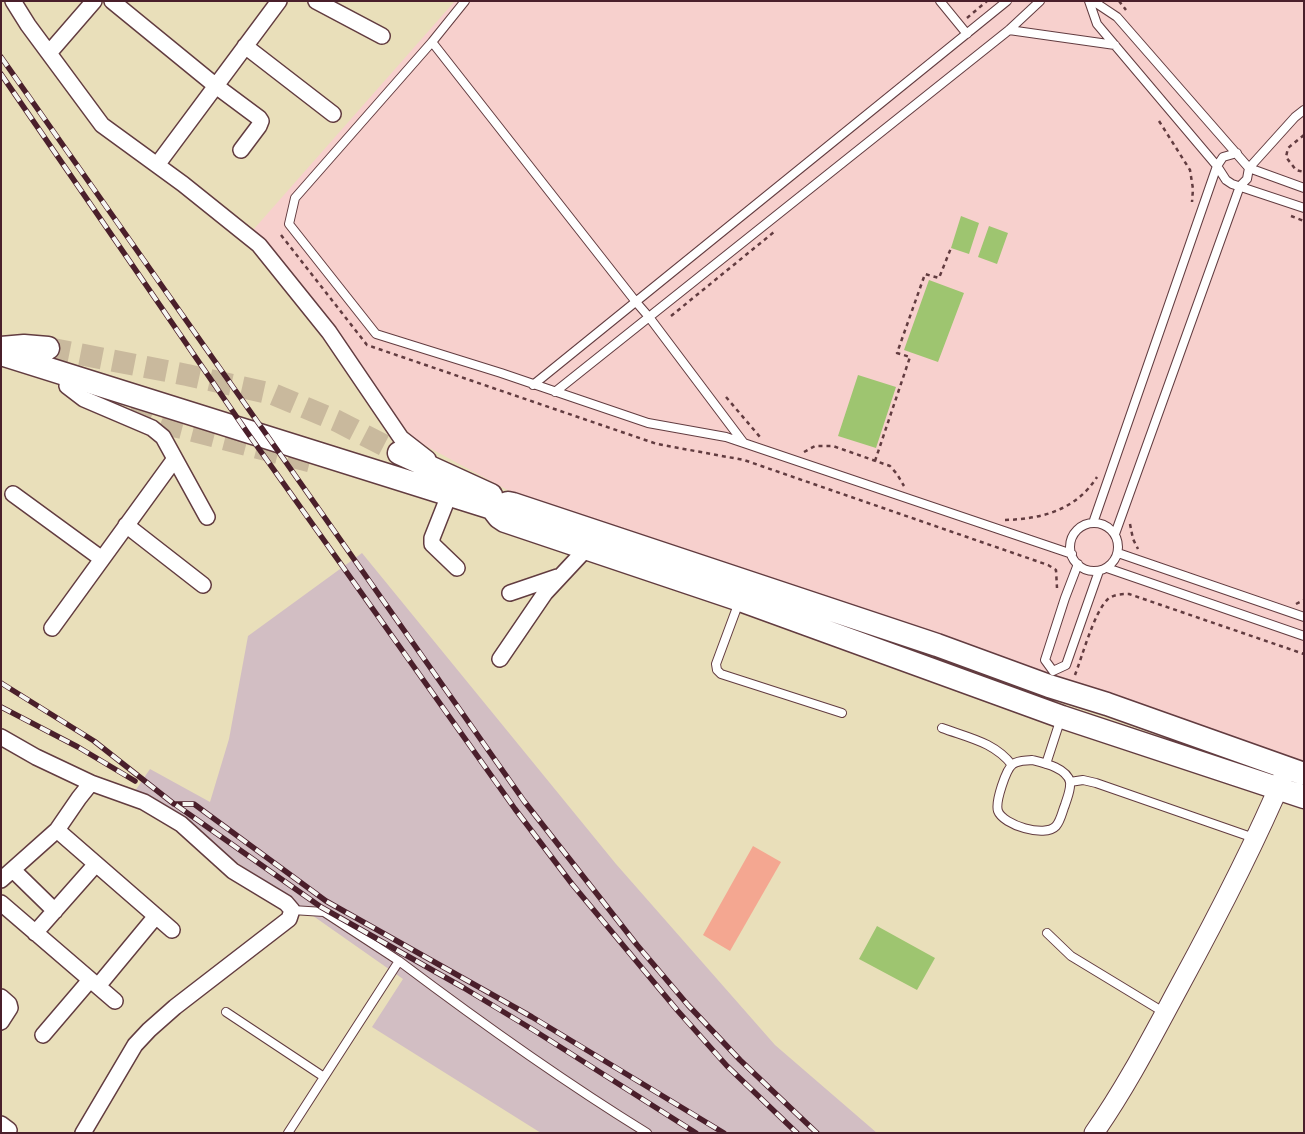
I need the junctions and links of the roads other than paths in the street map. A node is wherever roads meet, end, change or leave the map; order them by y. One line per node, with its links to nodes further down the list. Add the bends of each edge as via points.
1 (13, 1): 17 (street)
2 (94, 1): 17 (street)
3 (112, 1): 18 (street)
4 (279, 1): 16 (street)
5 (316, 1): 13 (street)
6 (465, 1): 14 (lane)
7 (940, 1): 12 (lane)
8 (1007, 1): 12 (lane)
9 (1040, 1): 11 (lane)
10 (1091, 1): 15 (lane, via 1097,24); 22 (lane, via 1118,18)
11 (1009, 30): 15 (lane); 30 (lane)
12 (967, 34): 29 (lane)
13 (382, 36)
14 (432, 42): 29 (lane); 34 (lane, via 295,198 289,224 376,334)
15 (1115, 44): 24 (lane)
16 (246, 46): 18 (street); 20 (street)
17 (49, 53): 23 (street, via 102,124)
18 (216, 86): 21 (street, via 261,121); 23 (street)
19 (1304, 110): 25 (lane)
20 (333, 114)
21 (241, 150)
22 (1237, 153): 24 (lane, via 1224,157); 25 (lane)
23 (157, 165): 42 (street, via 259,245 329,332 401,438)
24 (1217, 166): 26 (lane, via 1226,180); 45 (lane)
25 (1249, 168): 26 (lane, via 1247,179); 27 (lane)
26 (1240, 186): 28 (lane); 47 (lane)
27 (1304, 188)
28 (1304, 208)
29 (636, 302): 30 (lane); 34 (lane)
30 (649, 317): 36 (lane); 38 (lane)
31 (1, 348): 32 (main road)
32 (48, 348)
33 (1, 355): 35 (main road, via 31,374); 42 (main road)
34 (533, 385): 36 (lane)
35 (67, 386): 37 (main road); 40 (street, via 84,399 159,432)
36 (555, 392): 38 (lane, via 648,423)
37 (100, 397)
38 (742, 442): 50 (lane)
39 (399, 453): 42 (main road)
40 (174, 460): 44 (street); 46 (street)
41 (13, 494): 51 (street)
42 (447, 495): 43 (main road); 53 (street, via 432,544)
43 (501, 510): 48 (main road); 62 (main road)
44 (207, 517)
45 (1093, 523): 47 (lane, via 1103,524); 50 (lane, via 1081,526 1075,532 1071,540)
46 (126, 525): 51 (street); 56 (street)
47 (1115, 534): 49 (lane)
48 (587, 548): 55 (street); 58 (main road)
49 (1118, 553): 54 (lane, via 1113,562); 59 (lane)
50 (1072, 554): 52 (lane)
51 (102, 559): 60 (street)
52 (1078, 564): 54 (lane, via 1090,571); 64 (lane, via 1045,660)
53 (457, 568)
54 (1103, 569): 61 (lane); 64 (lane)
55 (560, 576): 57 (street); 63 (street)
56 (203, 585)
57 (510, 594)
58 (740, 600): 62 (main road); 65 (lane, via 716,664 717,670)
59 (1304, 617)
60 (52, 628)
61 (1304, 636)
62 (932, 656): 64 (main road)
63 (500, 659)
64 (1051, 697): 68 (lane); 70 (main road, via 1107,704); 73 (main road)
65 (842, 713)
66 (942, 728): 69 (lane, via 995,748)
67 (1, 737): 72 (street)
68 (1046, 764): 69 (lane, via 1032,760); 71 (lane, via 1066,775)
69 (1012, 765): 71 (lane, via 999,796 998,812 1012,823 1032,830 1054,828 1070,792)
70 (1295, 771): 73 (street)
71 (1070, 782): 76 (lane, via 1096,783)
72 (92, 783): 75 (street); 81 (street, via 144,802 181,824 233,871 286,903)
73 (1278, 788): 74 (main road); 76 (street)
74 (1304, 797)
75 (57, 830): 77 (street); 78 (street)
76 (1254, 838): 92 (street, via 1225,902)
77 (96, 864): 82 (street); 83 (street)
78 (13, 870): 79 (street); 82 (street)
79 (1, 880)
80 (1, 903): 85 (street)
81 (292, 910): 87 (lane, via 324,912); 96 (street, via 289,919 149,1030 135,1045)
82 (55, 911): 85 (street)
83 (156, 916): 84 (street); 88 (street)
84 (172, 930)
85 (35, 933): 88 (street)
86 (1048, 933): 92 (lane, via 1071,956)
87 (399, 962): 95 (lane); 98 (lane, via 560,1078)
88 (94, 983): 90 (street); 94 (street)
89 (1, 997): 93 (street, via 10,1008)
90 (115, 1001)
91 (226, 1012): 95 (lane)
92 (1166, 1012): 99 (street)
93 (1, 1022)
94 (44, 1035)
95 (324, 1077): 97 (lane)
96 (83, 1133)
97 (288, 1133)
98 (647, 1133)
99 (1094, 1133)

